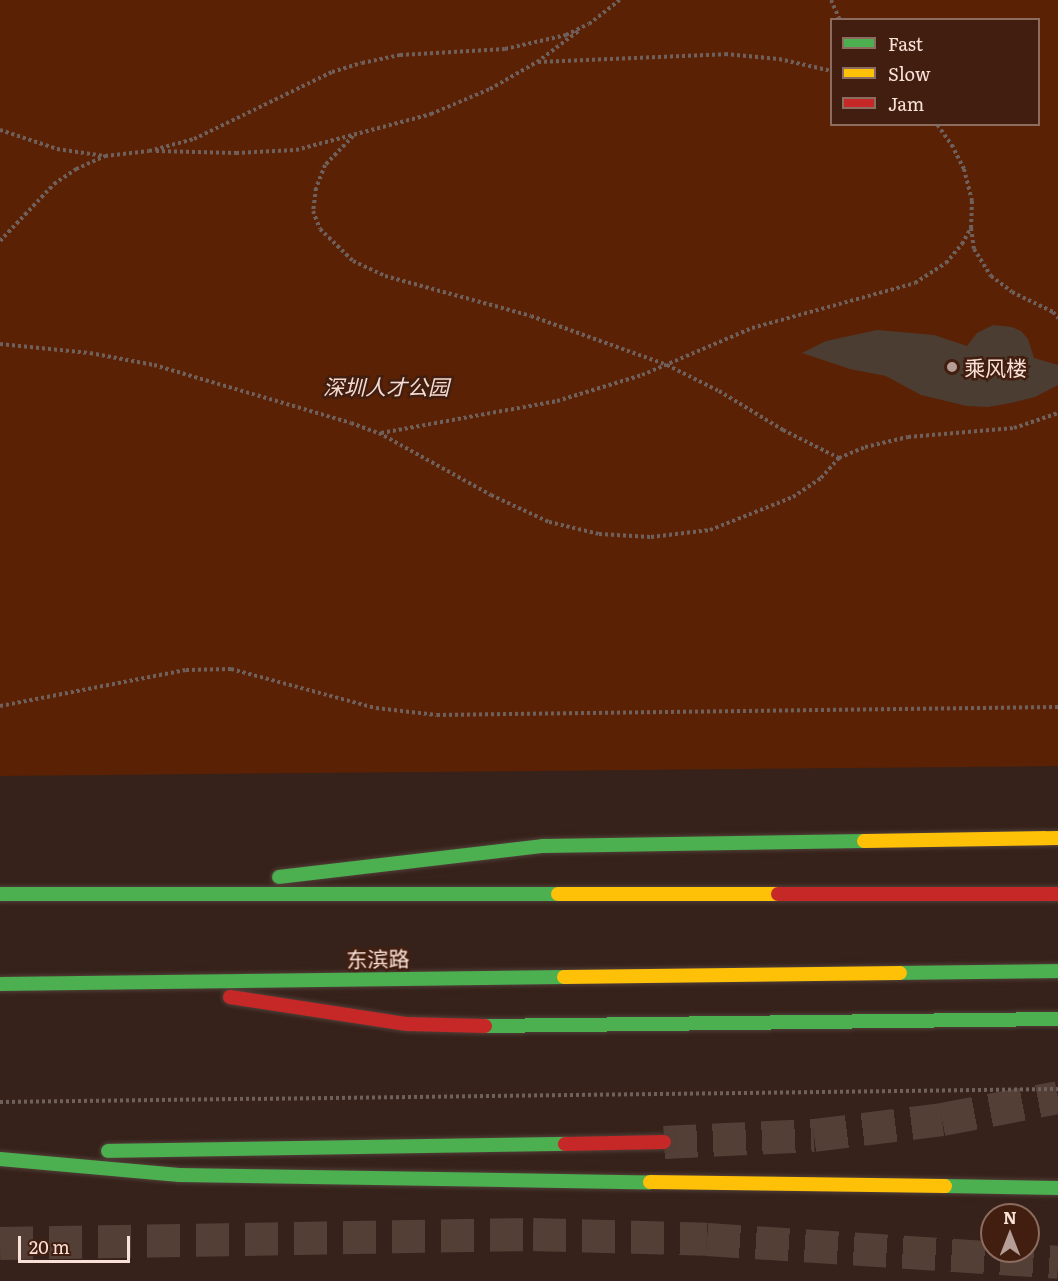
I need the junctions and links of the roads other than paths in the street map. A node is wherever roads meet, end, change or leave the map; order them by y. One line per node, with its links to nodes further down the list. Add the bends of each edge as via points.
1 (1058, 838): 4 (main road, via 543,846)
2 (0, 894): 4 (main road)
3 (1058, 894): 4 (main road)
4 (128, 895)
5 (1058, 971): 6 (main road, 东滨路)
6 (133, 982): 7 (main road, 东滨路); 8 (main road, via 407,1024 522,1027)
7 (0, 984)
8 (1058, 1019)
9 (664, 1142): 11 (main road)
10 (71, 1151): 12 (main road)
11 (95, 1151)
12 (0, 1152)
13 (0, 1159): 14 (main road, via 179,1175)
14 (1058, 1188)

